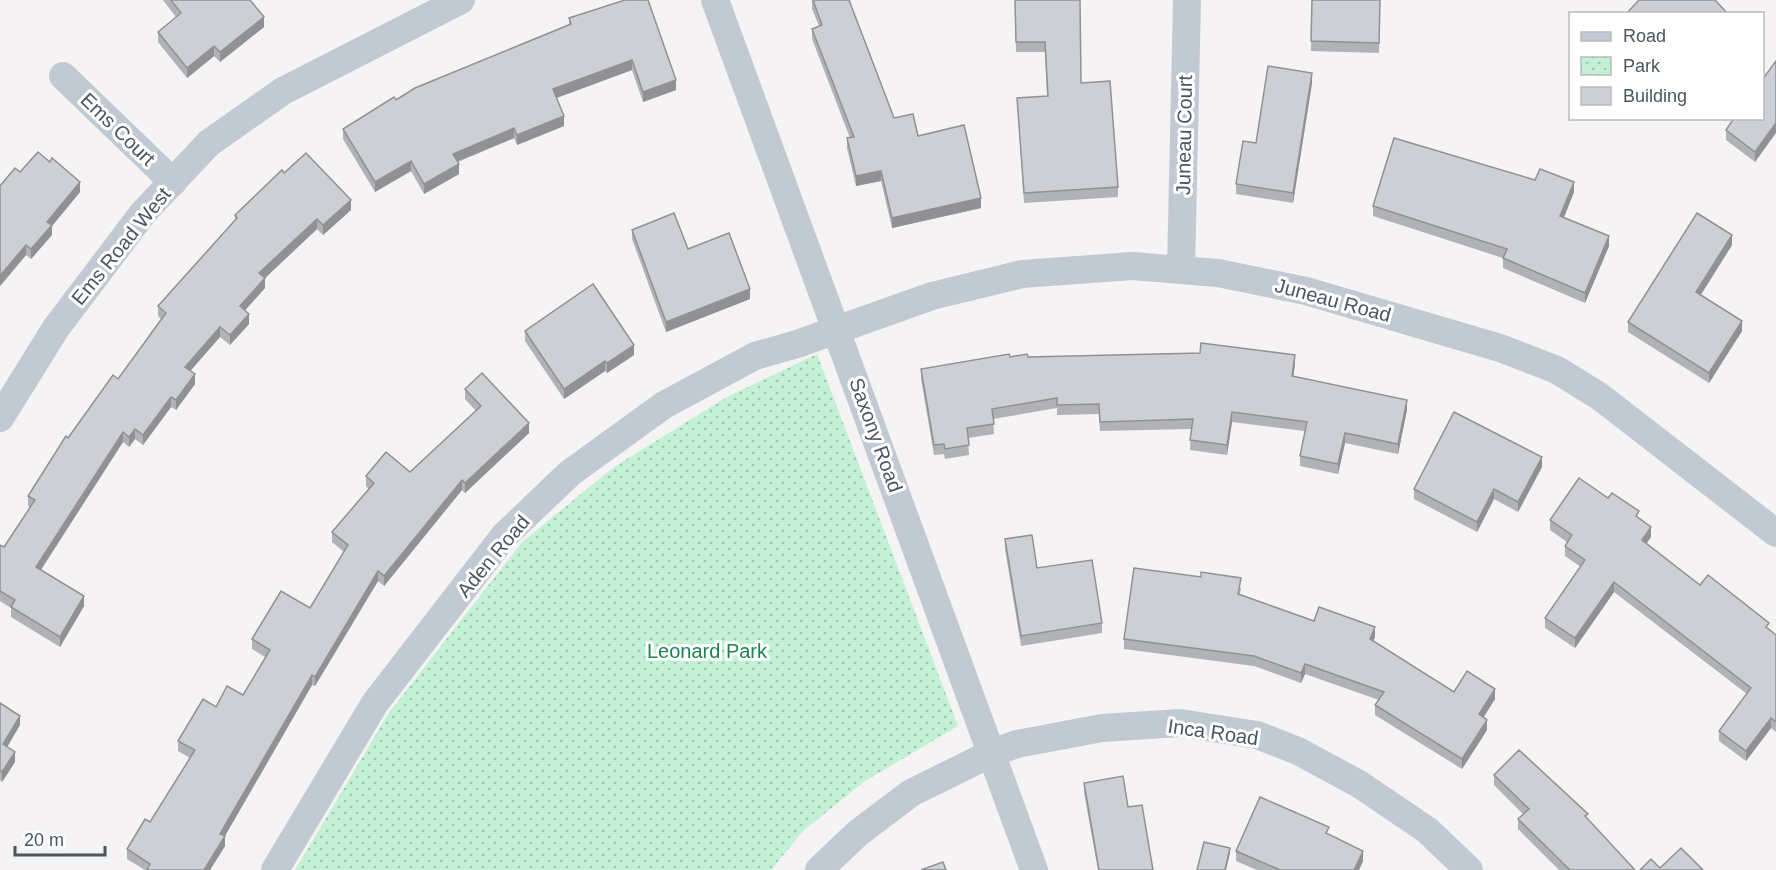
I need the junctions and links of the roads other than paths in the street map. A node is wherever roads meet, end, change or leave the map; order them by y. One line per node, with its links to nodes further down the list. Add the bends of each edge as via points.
1 (461, 0): 5 (street, Ems Road West, via 283,91 209,143)
2 (715, 0): 7 (street, Saxony Road)
3 (1187, 0): 6 (street, Juneau Court)
4 (63, 76): 5 (street, Ems Court)
5 (173, 182): 8 (street, Ems Road West, via 143,213 56,328)
6 (1181, 270): 7 (street, Juneau Road, via 1132,266 1022,274 933,296); 9 (street, Juneau Road, via 1218,273 1306,291 1500,348 1557,370 1599,396)
7 (837, 329): 10 (street, Saxony Road); 11 (street, Aden Road, via 755,356 674,400 570,472 504,536 375,703)
8 (0, 418)
9 (1776, 533)
10 (992, 753): 12 (street, Inca Road, via 911,793 858,833); 13 (street, Saxony Road); 14 (street, Inca Road, via 1017,744 1102,728 1180,723 1257,735 1298,751 1359,784 1427,830)
11 (275, 870)
12 (819, 870)
13 (1034, 870)
14 (1468, 870)

